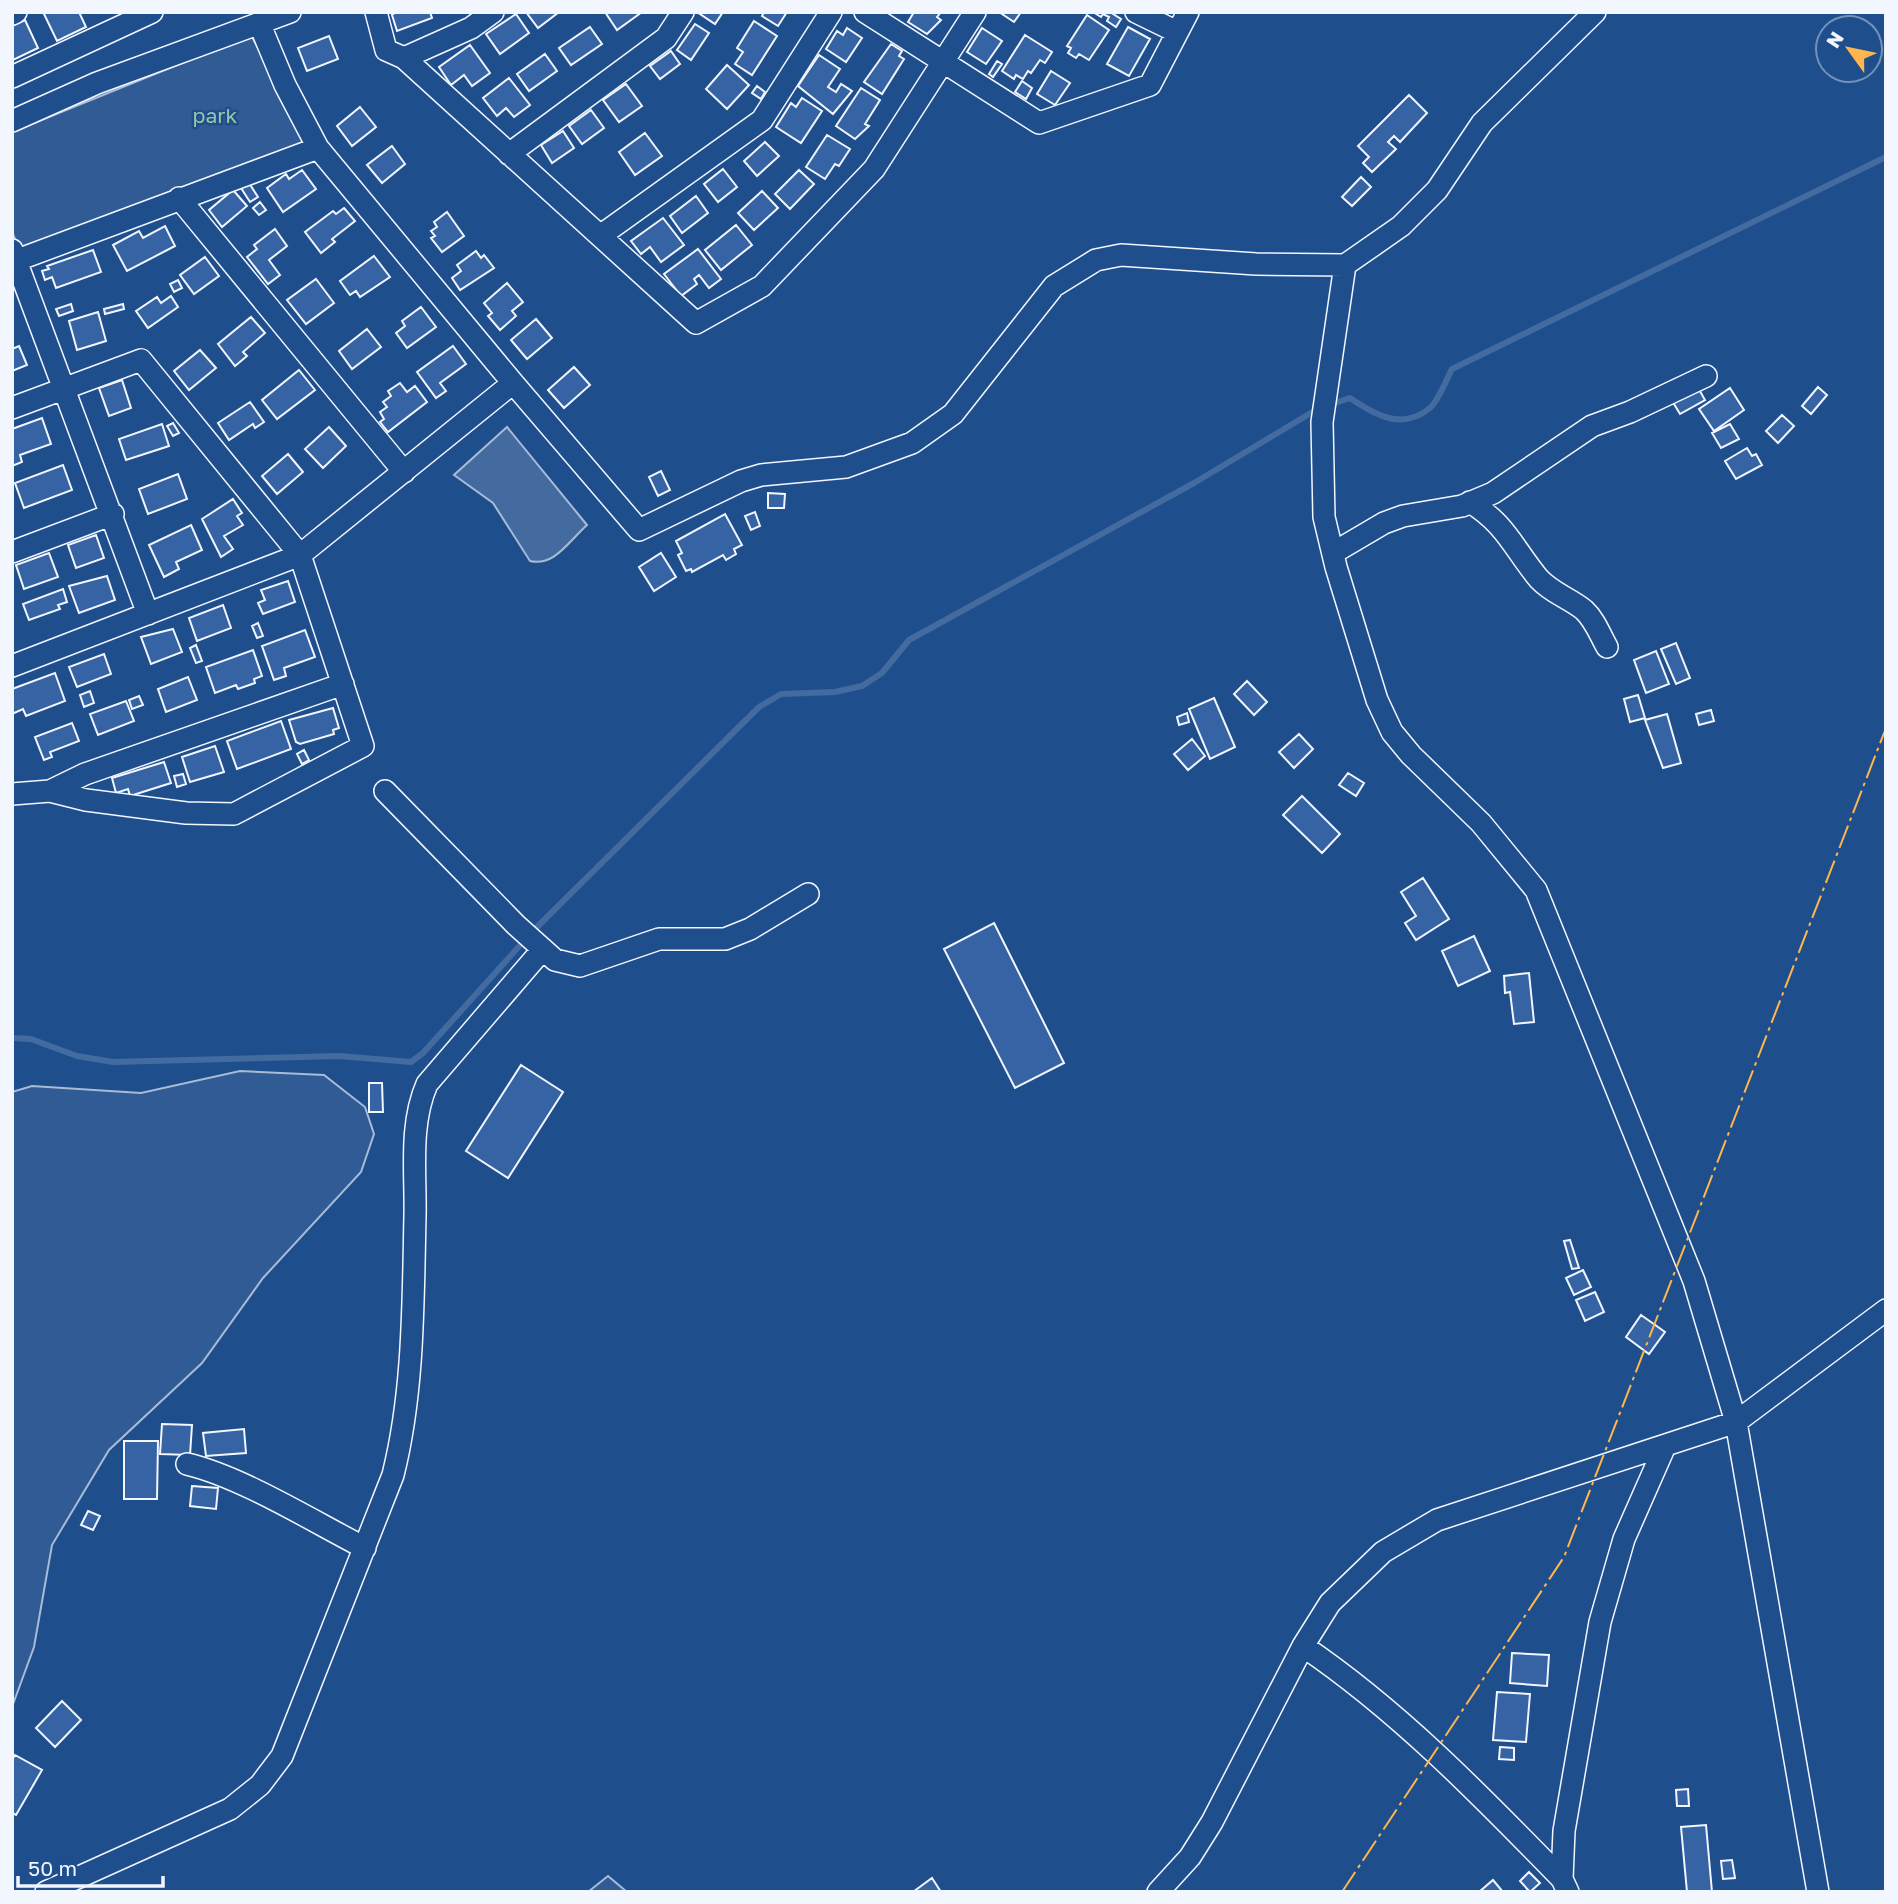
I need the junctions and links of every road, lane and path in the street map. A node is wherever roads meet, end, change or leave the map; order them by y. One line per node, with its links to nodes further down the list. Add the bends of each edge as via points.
1 (152, 12): 16 (street)
2 (290, 12): 12 (street)
3 (376, 12): 14 (street, via 386,50)
4 (493, 12): 14 (street, via 471,28)
5 (683, 12): 19 (street, via 666,38)
6 (831, 12): 21 (street, via 762,120)
7 (865, 12): 15 (street)
8 (975, 12): 15 (street)
9 (1136, 12): 13 (street)
10 (1188, 12): 13 (street)
11 (1595, 12): 23 (street, via 1482,123 1437,190 1401,226)
12 (260, 25): 17 (street, via 97,83); 18 (street)
13 (1177, 32): 15 (street, via 1150,85 1039,123)
14 (404, 58): 19 (street)
15 (944, 62): 21 (street, via 874,169 762,286 696,323)
16 (12, 77)
17 (12, 121)
18 (318, 148): 20 (street); 25 (street)
19 (509, 154): 21 (street)
20 (179, 198): 22 (street); 28 (street)
21 (600, 236)
22 (14, 257): 26 (street)
23 (1345, 264): 25 (street, via 1256,264 1121,255 1096,260 1054,286 953,414 912,443 846,467 741,481 639,530); 32 (street, via 1322,422 1324,517)
24 (1706, 376): 29 (street, via 1592,426 1511,482)
25 (513, 383): 28 (street)
26 (66, 388): 27 (street); 30 (street); 33 (street, via 141,360)
27 (12, 408)
28 (404, 472): 33 (street)
29 (1470, 502): 32 (street, via 1384,523); 35 (street, via 1510,536 1539,579 1585,611)
30 (113, 514): 31 (street); 34 (street)
31 (12, 552)
32 (1333, 553): 44 (street, via 1377,700 1392,732 1481,823 1536,890 1694,1281)
33 (300, 555): 34 (street); 37 (street)
34 (148, 614): 36 (street)
35 (1607, 647)
36 (12, 666)
37 (343, 684): 38 (street, via 85,774); 38 (street, via 363,746 234,814 186,813)
38 (50, 791): 40 (street)
39 (385, 791): 42 (street)
40 (12, 794)
41 (808, 894): 42 (street, via 725,939 659,939 580,966 555,960)
42 (543, 949): 47 (street, via 427,1084 422,1097 415,1124 406,1416 393,1475)
43 (1886, 1310): 44 (street)
44 (1736, 1422): 45 (street); 52 (street)
45 (1665, 1446): 48 (street, via 1437,1520 1360,1570 1330,1603); 49 (street, via 1624,1539 1600,1622 1564,1832)
46 (187, 1464): 47 (street, via 276,1502)
47 (365, 1548): 50 (street, via 286,1748 260,1785 223,1813)
48 (1303, 1646): 49 (street, via 1414,1734 1481,1796); 51 (street, via 1212,1822 1190,1857)
49 (1565, 1885)
50 (46, 1892)
51 (1158, 1892)
52 (1818, 1892)

